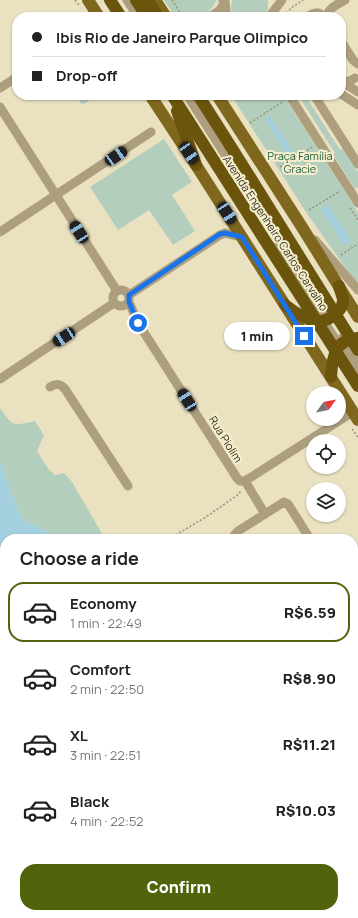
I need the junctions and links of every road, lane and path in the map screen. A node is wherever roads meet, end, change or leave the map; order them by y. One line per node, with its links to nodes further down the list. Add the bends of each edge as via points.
1 (88, 0): 14 (main road)
2 (110, 0): 15 (highway)
3 (116, 0): 16 (street)
4 (127, 0): 17 (street)
5 (136, 0): 18 (highway)
6 (148, 0): 19 (highway)
7 (155, 0): 20 (main road)
8 (172, 0): 21 (path)
9 (272, 0): 24 (street)
10 (282, 0): 25 (street)
11 (303, 0): 26 (path)
12 (345, 0): 27 (street)
13 (224, 1): 22 (street); 23 (street)
14 (96, 12)
15 (118, 12)
16 (124, 12)
17 (135, 12)
18 (144, 12)
19 (155, 12)
20 (163, 12)
21 (180, 12)
22 (217, 12)
23 (227, 12)
24 (271, 12)
25 (273, 12)
26 (288, 12)
27 (329, 12)
28 (346, 49): 29 (street)
29 (358, 64)
30 (355, 78): 32 (street)
31 (12, 80): 34 (street)
32 (346, 81)
33 (346, 84): 35 (street)
34 (0, 88)
35 (358, 92)
36 (346, 97): 48 (street)
37 (153, 100): 54 (main road)
38 (173, 100): 54 (highway)
39 (174, 100): 73 (highway, Avenida Engenheiro Carlos Carvalho)
40 (181, 100): 73 (street)
41 (190, 100): 73 (street)
42 (201, 100): 55 (highway, Avenida Engenheiro Carlos Carvalho)
43 (208, 100): 55 (highway, via 238,150)
44 (220, 100): 61 (main road)
45 (284, 100): 50 (path)
46 (292, 100): 52 (street)
47 (317, 100): 53 (street)
48 (358, 105)
49 (0, 107): 58 (street)
50 (250, 123)
51 (151, 132): 58 (street)
52 (320, 144): 56 (path); 57 (street)
53 (358, 164)
54 (196, 165): 63 (main road)
55 (243, 165): 73 (highway, Avenida Engenheiro Carlos Carvalho)
56 (280, 167)
57 (347, 186): 59 (street); 60 (path)
58 (56, 196): 62 (street); 68 (street)
59 (358, 204)
60 (309, 210)
61 (300, 224): 66 (main road); 67 (street)
62 (0, 232)
63 (242, 237): 69 (street, via 220,234); 71 (main road)
64 (358, 244): 65 (path)
65 (341, 255)
66 (339, 286): 72 (main road); 73 (highway, via 342,306)
67 (358, 290)
68 (117, 291): 69 (street, via 124,290); 70 (street, via 113,296)
69 (129, 298): 70 (street, via 121,307); 83 (street, Rua Piolim, via 138,323 236,478)
70 (114, 303): 79 (street)
71 (285, 305): 73 (highway, via 303,317); 78 (main road)
72 (358, 317)
73 (327, 319): 74 (highway, Avenida Engenheiro Carlos Carvalho); 74 (highway, Avenida Engenheiro Carlos Carvalho)
74 (346, 343): 75 (highway, Avenida Engenheiro Carlos Carvalho); 76 (street); 77 (street); 78 (highway, via 333,363); 80 (highway, Avenida Engenheiro Carlos Carvalho)
75 (358, 350)
76 (358, 362)
77 (358, 374)
78 (331, 377): 82 (main road)
79 (0, 378)
80 (358, 386)
81 (50, 387): 84 (street, via 60,384 65,389)
82 (355, 416): 83 (street)
83 (245, 481): 85 (street); 86 (path, via 239,494)
84 (128, 486)
85 (265, 514): 87 (street); 88 (street, via 286,502)
86 (177, 534)
87 (235, 534)
88 (307, 534)

